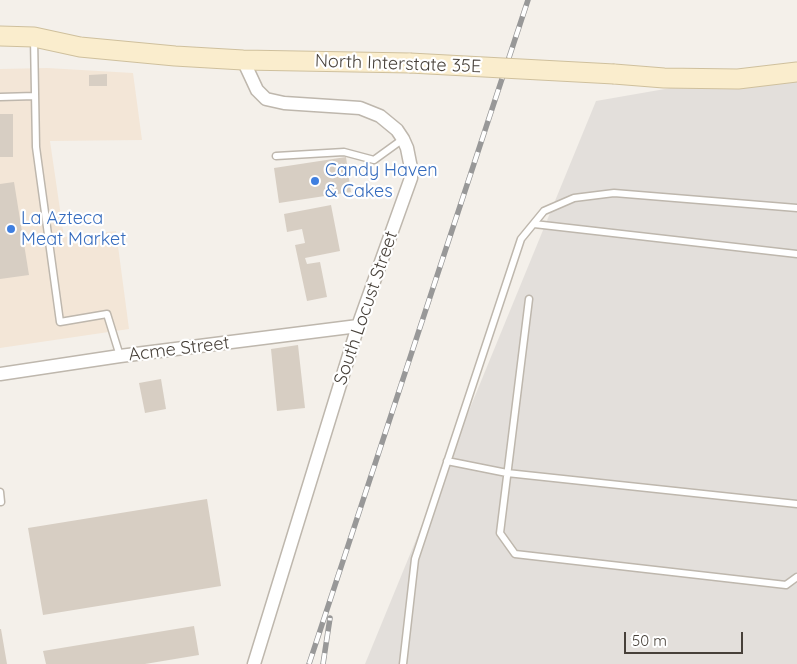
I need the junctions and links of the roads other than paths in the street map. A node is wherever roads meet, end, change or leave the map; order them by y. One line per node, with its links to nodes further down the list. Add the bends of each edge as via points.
1 (0, 36): 2 (main road, North Interstate 35E)
2 (34, 37): 3 (main road, North Interstate 35E, via 80,47); 5 (lane)
3 (243, 60): 4 (main road, North Interstate 35E, bridge, via 410,62 664,78 738,79); 7 (street, South Locust Street, via 257,90 266,99 360,108 385,119)
4 (797, 72)
5 (35, 96): 6 (lane); 14 (lane, via 36,148 60,322 107,314)
6 (0, 97)
7 (403, 139): 8 (lane, via 374,160 344,152); 13 (street, South Locust Street, via 410,157 410,178)
8 (276, 156)
9 (797, 208): 10 (lane, via 614,193 574,198 544,211)
10 (534, 224): 11 (lane); 16 (lane, via 521,239)
11 (797, 254)
12 (528, 299): 17 (lane)
13 (358, 326): 14 (street, Acme Street); 22 (street, South Locust Street)
14 (120, 356): 15 (street, Acme Street)
15 (0, 374)
16 (447, 461): 17 (lane); 23 (lane, via 414,559)
17 (507, 473): 20 (lane); 21 (lane, via 500,533 515,554 786,585)
18 (0, 492): 19 (lane)
19 (0, 502)
20 (797, 504)
21 (797, 577)
22 (254, 664)
23 (403, 664)

